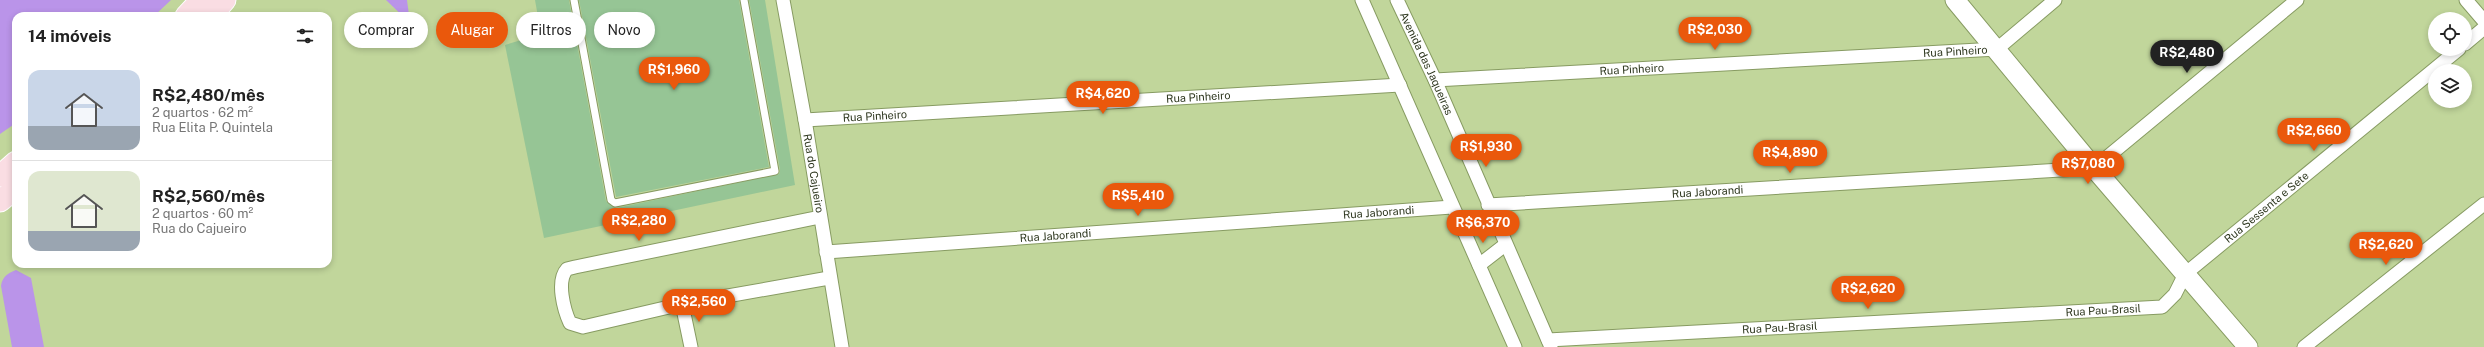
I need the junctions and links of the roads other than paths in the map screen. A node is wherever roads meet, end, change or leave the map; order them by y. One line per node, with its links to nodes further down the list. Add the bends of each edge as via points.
1 (201, 0): 12 (main road)
2 (225, 0): 13 (main road)
3 (574, 0): 4 (lane, via 611,200 614,203 775,171)
4 (744, 0)
5 (783, 0): 21 (street, Rua do Cajueiro)
6 (1362, 0): 20 (street)
7 (1397, 0): 19 (street, Avenida das Jaqueiras)
8 (1955, 0): 17 (street)
9 (2055, 0): 17 (street)
10 (2297, 0): 23 (street)
11 (2466, 0): 14 (street)
12 (190, 12)
13 (214, 12)
14 (2484, 21)
15 (2484, 28): 16 (street)
16 (2472, 38)
17 (1997, 49): 19 (street, Rua Pinheiro); 23 (street)
18 (2450, 56): 34 (street, Rua Sessenta e Sete)
19 (1435, 80): 28 (street, Avenida das Jaqueiras)
20 (1400, 85): 21 (street, Rua Pinheiro); 29 (street)
21 (805, 120): 30 (street, Rua do Cajueiro)
22 (12, 166): 24 (main road)
23 (2094, 168): 28 (street, Rua Jaborandi); 34 (street)
24 (0, 176)
25 (12, 191): 26 (main road)
26 (0, 200)
27 (2484, 204): 43 (street)
28 (1488, 205): 31 (street, Avenida das Jaqueiras)
29 (1452, 207): 32 (street, Rua Jaborandi); 33 (street)
30 (820, 217): 32 (street, Rua do Cajueiro); 36 (street, via 575,267 567,269 561,281 567,317 570,323 576,326 583,327)
31 (1505, 245): 33 (street); 37 (street, Avenida das Jaqueiras)
32 (826, 252): 35 (street, Rua do Cajueiro)
33 (1479, 265): 41 (street)
34 (2185, 274): 37 (street, Rua Pau-Brasil, via 2175,294 2162,307); 42 (street)
35 (829, 278): 36 (street); 39 (street, Rua do Cajueiro)
36 (682, 304): 38 (street)
37 (1550, 344)
38 (691, 347)
39 (842, 347)
40 (1511, 347): 41 (street)
41 (1515, 347)
42 (2248, 347)
43 (2304, 347)

